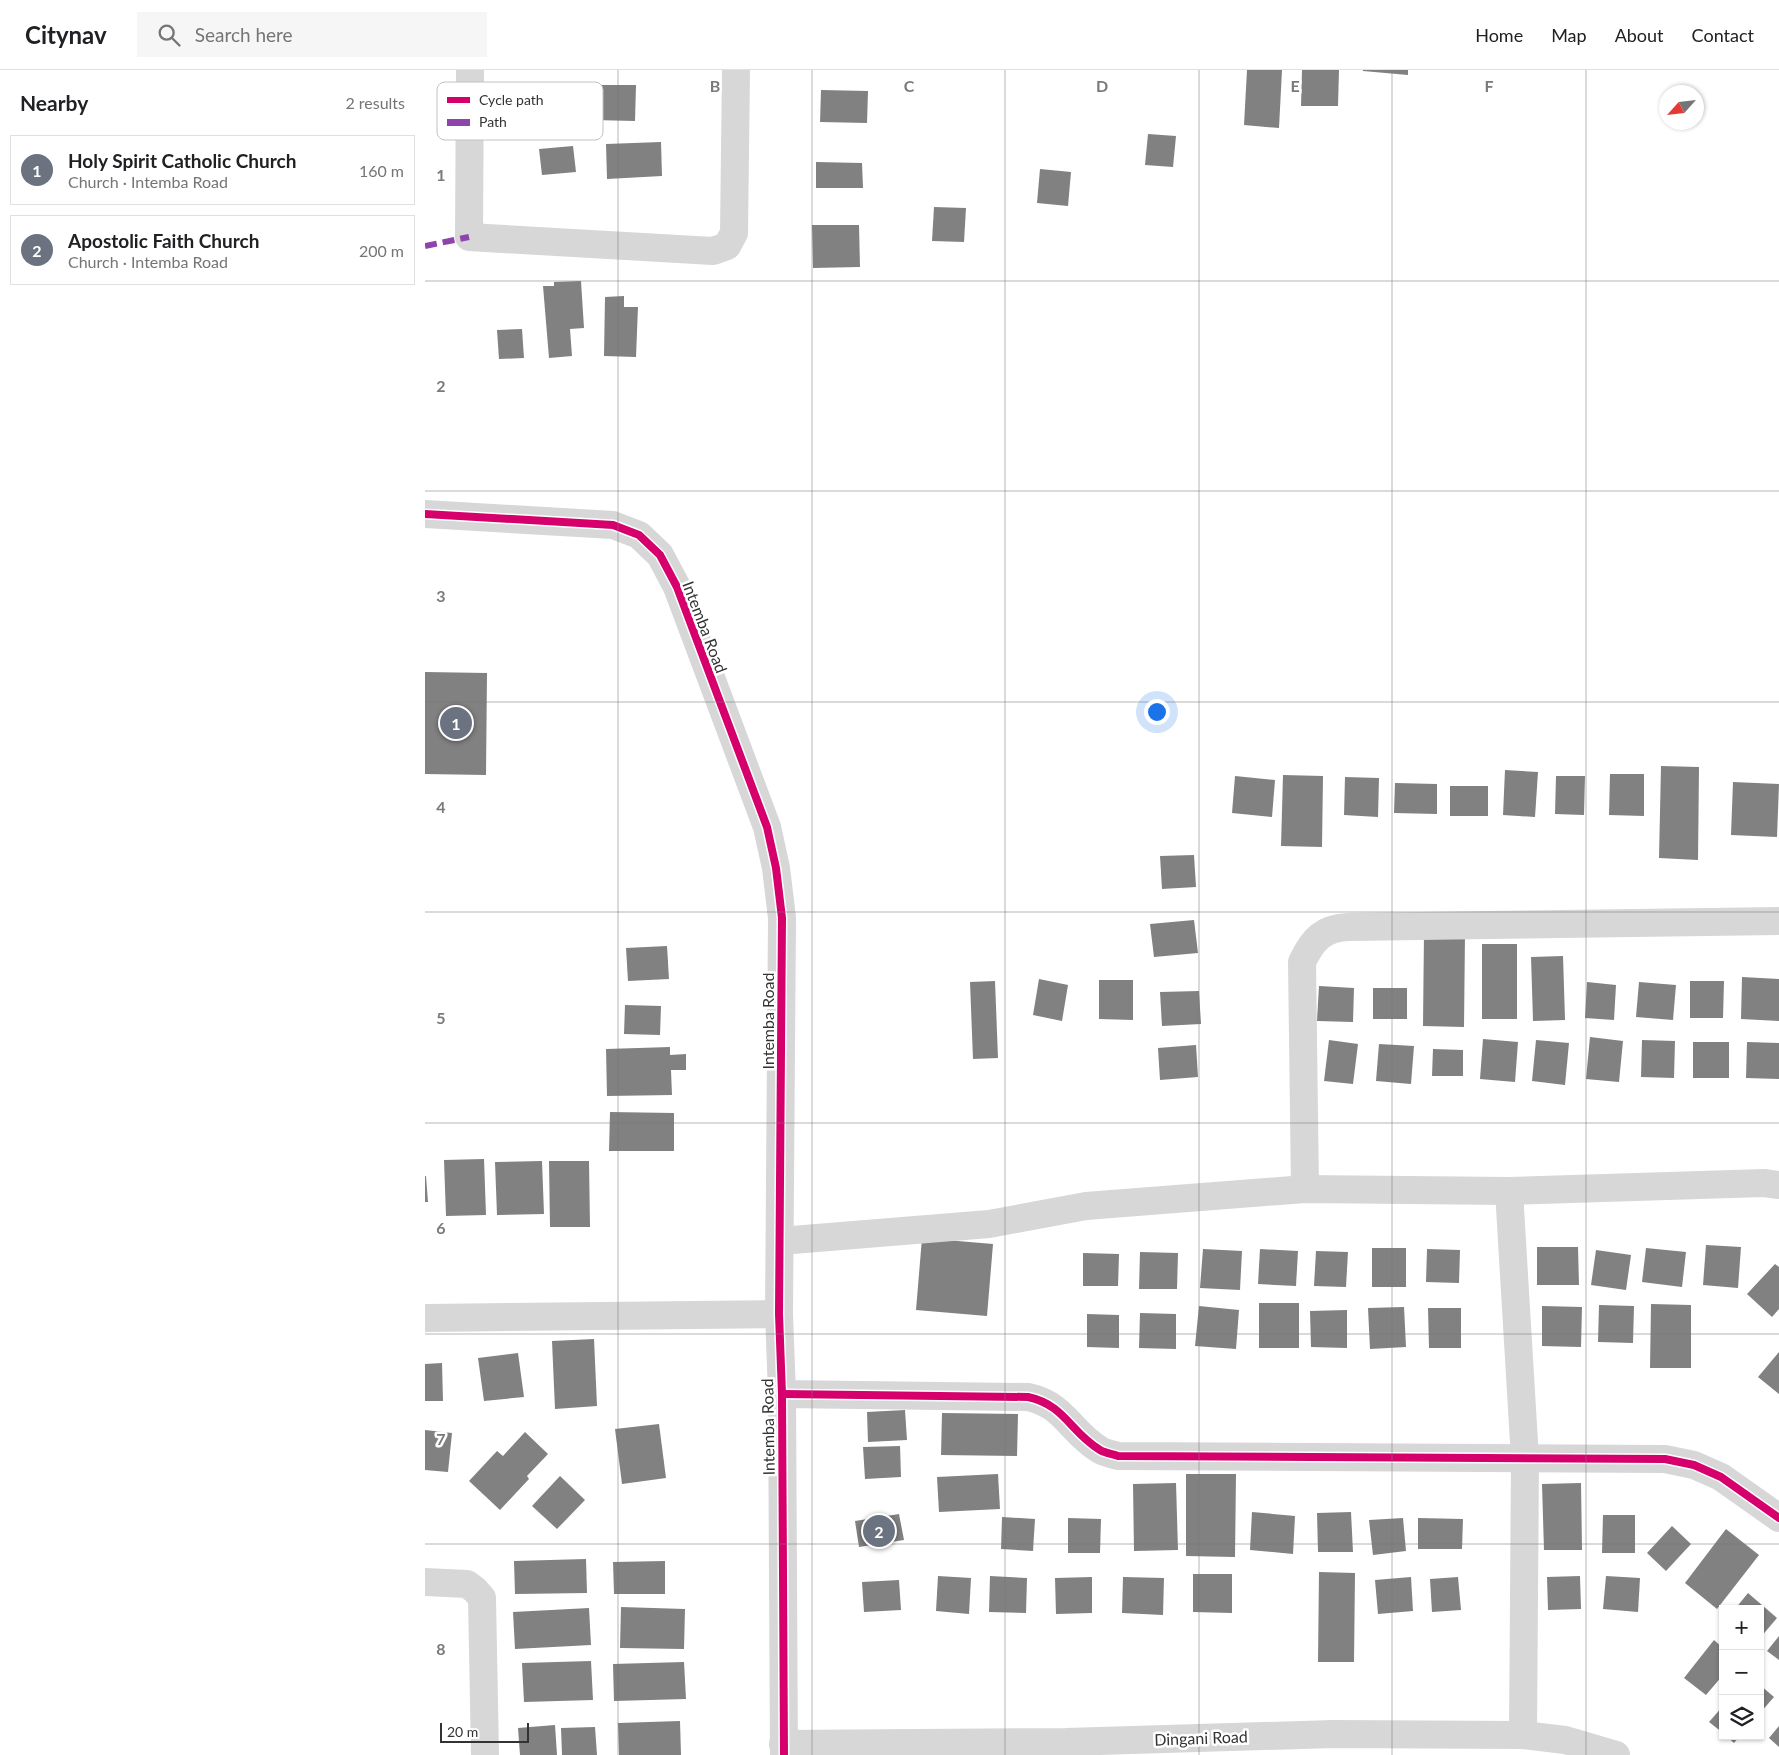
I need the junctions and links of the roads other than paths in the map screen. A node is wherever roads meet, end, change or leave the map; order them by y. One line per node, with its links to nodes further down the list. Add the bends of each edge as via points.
1 (736, 70): 2 (street, via 734,233 727,246 713,251 469,237)
2 (470, 140)
3 (425, 514): 8 (street, Intemba Road, via 613,524 639,535 660,555 677,587 767,827 777,868 782,918)
4 (1779, 921): 6 (street, via 1349,927 1335,928 1319,936 1302,962)
5 (1779, 1185): 7 (street)
6 (1305, 1189): 7 (street); 8 (street, via 1086,1206 989,1224)
7 (1509, 1191): 12 (street)
8 (780, 1241): 9 (street, Intemba Road)
9 (779, 1314): 10 (street); 11 (street, Intemba Road)
10 (425, 1318)
11 (782, 1394): 12 (street, via 1028,1397 1042,1400 1055,1408 1101,1452 1118,1456); 18 (street, Intemba Road)
12 (1525, 1459): 13 (street, via 1665,1459 1694,1464 1721,1477); 15 (street)
13 (1779, 1518)
14 (425, 1582): 19 (street, via 467,1584 482,1598)
15 (1523, 1735): 16 (street, Dingani Road); 20 (street, Dingani Road, via 1565,1740)
16 (1333, 1745): 17 (street, Dingani Road)
17 (1066, 1748): 18 (street, Dingani Road)
18 (783, 1750)
19 (485, 1755)
20 (1616, 1755)

